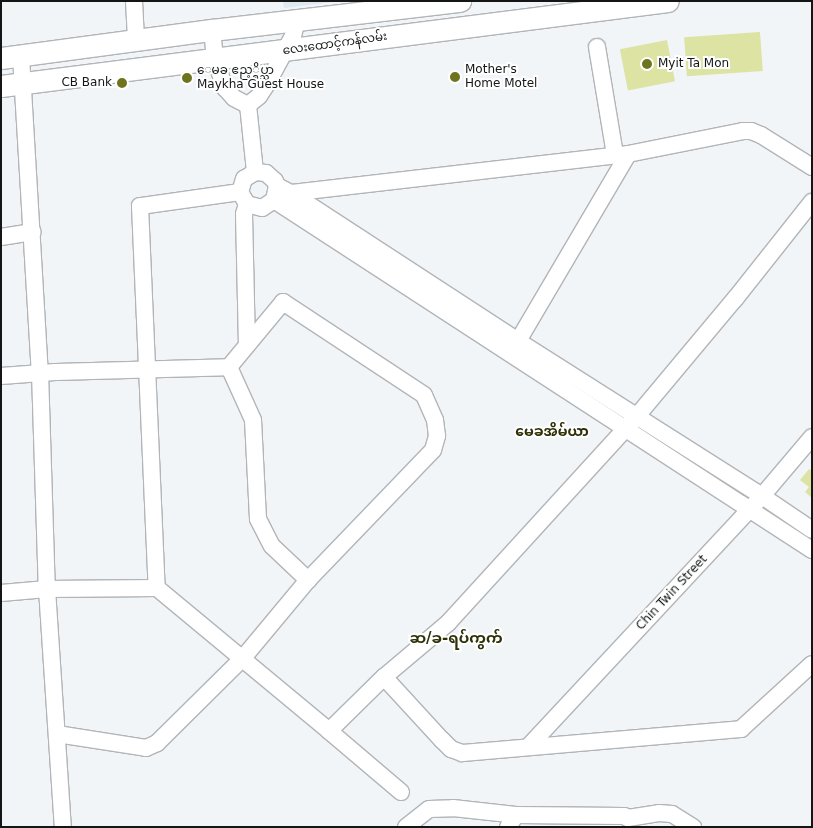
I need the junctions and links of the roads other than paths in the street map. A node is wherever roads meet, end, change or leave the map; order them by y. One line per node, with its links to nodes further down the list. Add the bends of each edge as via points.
1 (134, 1): 7 (street)
2 (460, 1): 4 (main road, လေးထောင့်ကန်လမ်း)
3 (668, 1): 8 (main road, လေးထောင့်ကန်လမ်း)
4 (341, 17): 5 (main road, လေးထောင့်ကန်လမ်း); 8 (main road)
5 (297, 20): 6 (main road, လေးထောင့်ကန်လမ်း); 10 (street)
6 (212, 30): 7 (main road, လေးထောင့်ကန်လမ်း); 12 (street)
7 (136, 40): 11 (main road, လေးထောင့်ကန်လမ်း)
8 (344, 42): 10 (main road, လေးထောင့်ကန်လမ်း)
9 (597, 47): 16 (street)
10 (286, 51): 12 (main road, လေးထောင့်ကန်လမ်း); 15 (street, via 259,96)
11 (11, 57): 13 (street)
12 (215, 59): 13 (main road, လေးထောင့်ကန်လမ်း); 15 (street, via 225,88 234,98)
13 (24, 83): 14 (main road, လေးထောင့်ကန်လမ်း); 22 (street)
14 (1, 86)
15 (248, 105): 18 (street)
16 (622, 154): 17 (street, via 752,131); 19 (street); 24 (street)
17 (812, 167)
18 (255, 172): 19 (street, via 271,176); 20 (street, via 244,179)
19 (281, 193): 20 (street, via 262,208); 24 (street); 31 (street)
20 (244, 198): 25 (street); 27 (street, via 140,206)
21 (812, 202): 30 (street, via 736,299)
22 (33, 232): 23 (street); 28 (street)
23 (1, 237)
24 (518, 341): 30 (street)
25 (248, 345): 26 (street); 37 (street, via 283,302 424,396 436,420 436,444 430,456)
26 (229, 367): 27 (street); 37 (street, via 253,420 258,519 272,546)
27 (147, 368): 28 (street); 39 (street)
28 (40, 372): 29 (street); 38 (street)
29 (1, 376)
30 (637, 416): 31 (street); 33 (street)
31 (625, 429): 34 (street); 43 (street, via 448,623)
32 (812, 437): 33 (street, Chin Twin Street)
33 (762, 496): 34 (street, Chin Twin Street); 35 (street)
34 (749, 510): 36 (street); 46 (street, Chin Twin Street)
35 (812, 530)
36 (812, 550)
37 (308, 580): 41 (street)
38 (47, 588): 39 (street); 40 (street); 45 (street)
39 (157, 588): 41 (street)
40 (1, 593)
41 (243, 658): 44 (street); 45 (street, via 152,747)
42 (810, 668): 46 (street, via 741,729)
43 (384, 677): 44 (street); 46 (street, via 452,749 462,753)
44 (329, 731): 47 (street)
45 (57, 734): 50 (street)
46 (529, 746)
47 (401, 792)
48 (512, 821): 49 (street, via 624,816); 51 (street, via 453,808 429,809)
49 (627, 823): 52 (street, via 659,813 672,814)
50 (63, 827)
51 (406, 827)
52 (693, 827)

